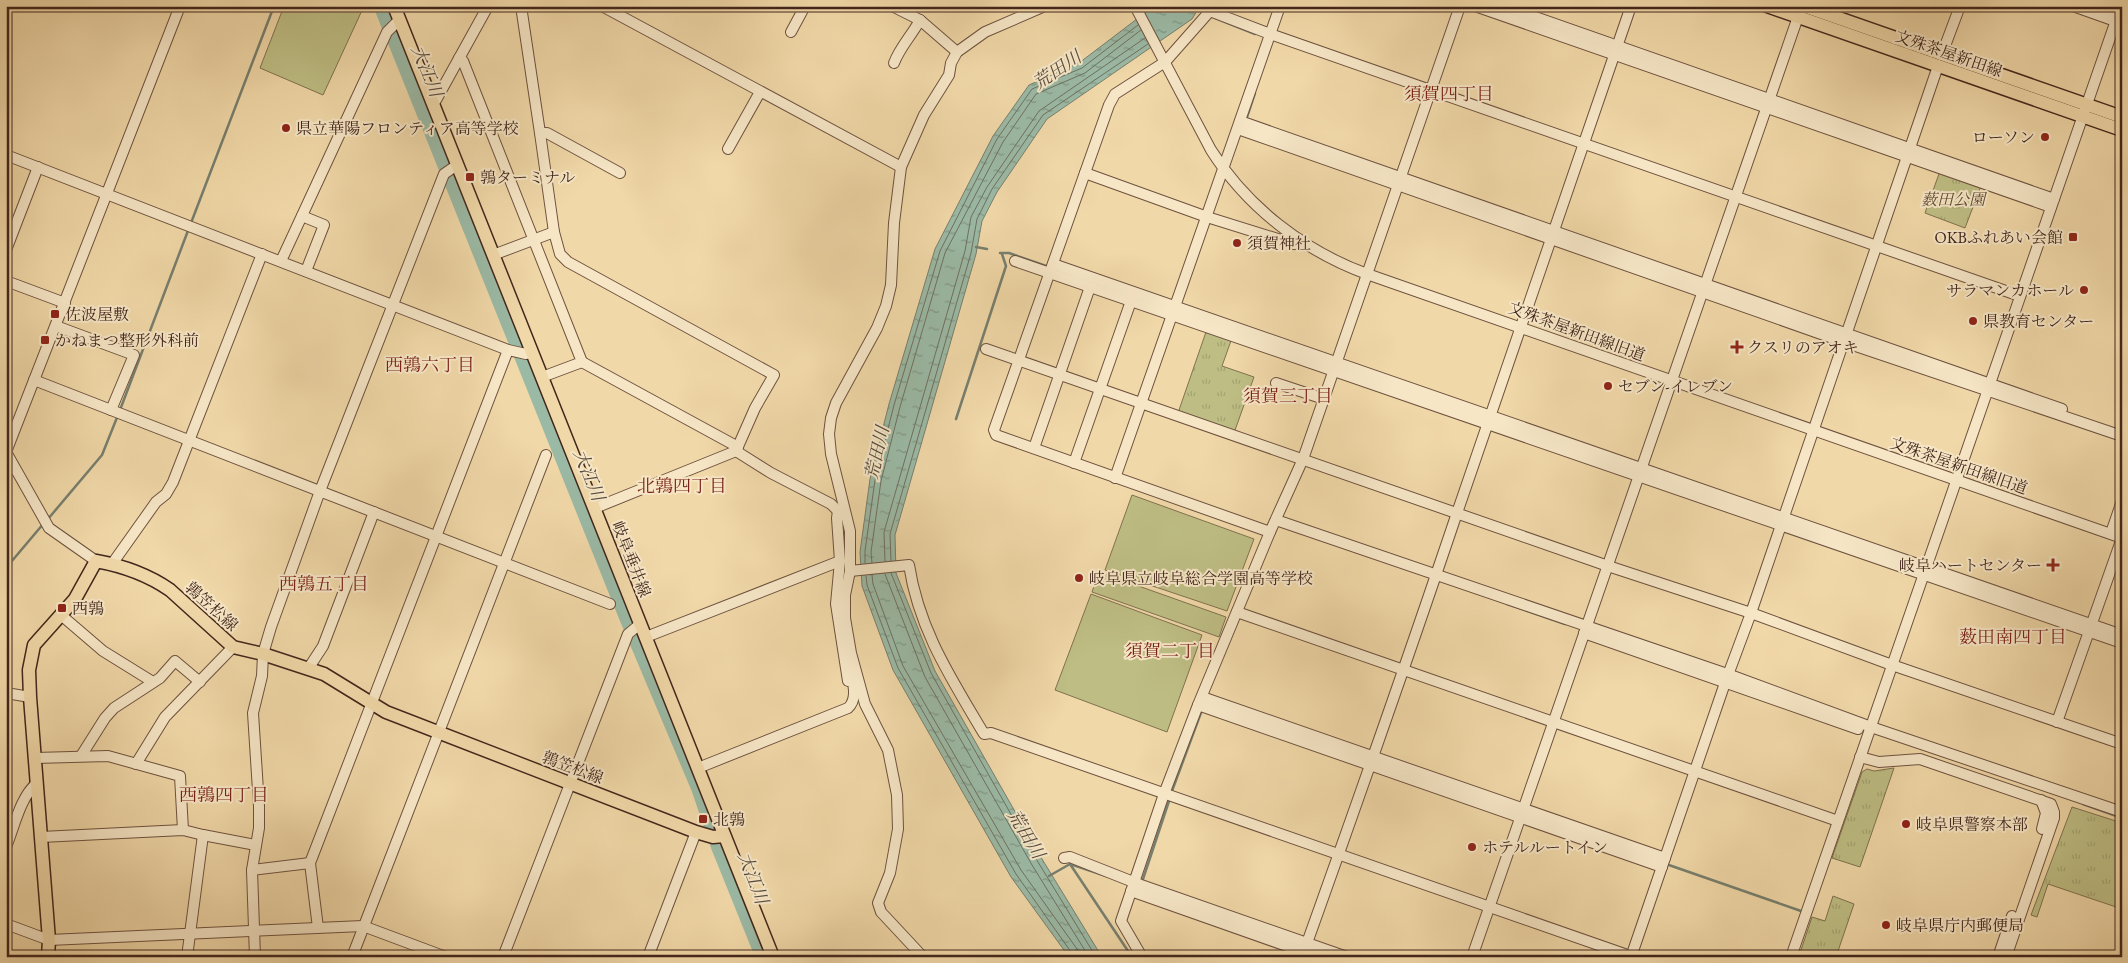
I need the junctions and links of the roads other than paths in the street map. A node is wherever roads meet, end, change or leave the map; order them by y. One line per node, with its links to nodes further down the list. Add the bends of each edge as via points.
1 (180, 6): 52 (street)
2 (394, 6): 22 (main road, 岐阜垂井線)
3 (488, 6): 28 (street)
4 (521, 6): 40 (street)
5 (602, 6): 33 (street)
6 (805, 6): 23 (street)
7 (892, 6): 21 (street)
8 (1045, 6): 26 (street, via 985,32)
9 (1280, 6): 24 (street)
10 (1460, 6): 32 (street)
11 (1476, 6): 25 (street)
12 (1504, 6): 25 (street)
13 (1631, 6): 25 (street)
14 (1767, 6): 18 (main road, 文殊茶屋新田線)
15 (1960, 6): 27 (street)
16 (2072, 6): 20 (street)
17 (2101, 6): 20 (street)
18 (1801, 10): 27 (main road, 文殊茶屋新田線); 31 (main road, 文殊茶屋新田線); 35 (street)
19 (1137, 11): 29 (street, 文殊茶屋新田線旧道)
20 (2120, 15): 36 (street)
21 (920, 20): 26 (street); 30 (street)
22 (394, 24): 34 (main road, 岐阜垂井線); 55 (street)
23 (791, 32)
24 (1270, 34): 29 (street, via 1210,11); 32 (street); 38 (street)
25 (1616, 50): 35 (street); 41 (street)
26 (957, 52): 46 (street, via 949,75 924,114)
27 (1942, 54): 36 (main road, 文殊茶屋新田線)
28 (459, 58): 34 (street); 59 (street, via 463,61)
29 (1163, 59): 48 (street, 文殊茶屋新田線旧道); 50 (street, via 1115,94)
30 (894, 63)
31 (1938, 66): 36 (main road, 文殊茶屋新田線); 43 (street)
32 (1431, 90): 41 (street); 51 (street)
33 (760, 92): 42 (street); 46 (street)
34 (432, 103): 47 (main road, 岐阜垂井線)
35 (1769, 103): 43 (street); 53 (street)
36 (2085, 110): 37 (main road, 文殊茶屋新田線); 39 (main road, 文殊茶屋新田線); 54 (street)
37 (2122, 117)
38 (1239, 125): 48 (street); 51 (street)
39 (2122, 130)
40 (540, 133): 49 (street, via 547,133); 57 (street)
41 (1584, 144): 53 (street); 58 (street)
42 (728, 149)
43 (1910, 153): 54 (street); 61 (street)
44 (6, 155): 45 (street)
45 (38, 167): 52 (street); 62 (street)
46 (901, 167): 120 (street, via 892,278 886,306 831,418 831,454 850,531)
47 (451, 169): 64 (main road, 岐阜垂井線); 76 (street)
48 (1223, 169): 56 (street); 60 (street, 文殊茶屋新田線旧道, via 1249,199)
49 (620, 173)
50 (1085, 173): 56 (street); 67 (street)
51 (1399, 181): 58 (street); 69 (street)
52 (108, 194): 63 (street); 75 (street)
53 (1737, 196): 61 (street); 72 (street)
54 (2053, 203): 73 (street)
55 (302, 216): 66 (street); 68 (street, via 324,226)
56 (1207, 217): 60 (street, via 1294,244); 77 (street)
57 (554, 232): 59 (street); 102 (street, via 560,254 568,262 774,375)
58 (1553, 235): 72 (street); 79 (street)
59 (535, 239): 64 (street); 84 (street)
60 (1300, 240): 69 (street, 文殊茶屋新田線旧道, via 1322,254)
61 (1878, 246): 73 (street); 80 (street)
62 (6, 250)
63 (262, 254): 66 (street); 100 (street)
64 (493, 255): 82 (main road, 岐阜垂井線)
65 (1015, 261): 67 (street)
66 (281, 262): 68 (street)
67 (1051, 268): 71 (street); 77 (street); 83 (street)
68 (306, 271): 76 (street)
69 (1367, 274): 79 (street, 文殊茶屋新田線旧道); 85 (street)
70 (6, 281): 75 (street)
71 (1090, 287): 74 (street); 86 (street)
72 (1705, 288): 80 (street); 89 (street)
73 (2020, 296): 91 (street)
74 (1131, 301): 77 (street); 92 (street)
75 (65, 303): 78 (street)
76 (393, 305): 82 (street); 109 (street)
77 (1173, 311): 85 (street); 94 (street)
78 (56, 326): 88 (street); 95 (street, via 134,356)
79 (1520, 327): 89 (street, 文殊茶屋新田線旧道); 96 (street)
80 (1846, 337): 91 (street); 97 (street)
81 (986, 349): 83 (street)
82 (521, 352): 87 (main road, 岐阜垂井線); 118 (street)
83 (1018, 360): 86 (street); 101 (street, via 994,430 996,435)
84 (582, 362): 87 (street); 102 (street)
85 (1335, 367): 93 (street); 96 (street)
86 (1060, 375): 92 (street); 101 (street)
87 (542, 377): 111 (main road, 岐阜垂井線)
88 (34, 380): 95 (street); 121 (street, via 6,452 46,524)
89 (1673, 381): 97 (street, 文殊茶屋新田線旧道); 106 (street)
90 (1276, 383): 93 (street)
91 (1990, 387): 98 (street); 99 (street); 108 (street)
92 (1099, 388): 94 (street); 105 (street)
93 (1324, 399): 104 (street)
94 (1141, 403): 104 (street); 107 (street)
95 (111, 410): 100 (street)
96 (1489, 420): 106 (street); 114 (street)
97 (1814, 430): 108 (street, 文殊茶屋新田線旧道); 115 (street)
98 (2122, 430)
99 (2122, 436)
100 (190, 441): 109 (street); 124 (street, via 166,494 156,502)
101 (1034, 448): 105 (street)
102 (737, 449): 111 (street); 112 (street, via 771,473)
103 (546, 455): 123 (street)
104 (1303, 459): 114 (street); 116 (street)
105 (1074, 463): 107 (street)
106 (1640, 473): 115 (street); 125 (street)
107 (1115, 478): 116 (street)
108 (1957, 480): 117 (street, 文殊茶屋新田線旧道); 127 (street)
109 (320, 490): 113 (street); 141 (street)
110 (2122, 501): 117 (street)
111 (595, 508): 133 (main road, 岐阜垂井線)
112 (838, 510): 120 (street); 122 (street)
113 (374, 512): 118 (street); 143 (street, via 323,646)
114 (1457, 513): 125 (street); 128 (street)
115 (1781, 522): 127 (street); 131 (street)
116 (1274, 526): 128 (street); 130 (street)
117 (2111, 533): 119 (street, 文殊茶屋新田線旧道)
118 (436, 536): 123 (street); 152 (street)
119 (2122, 538): 134 (street)
120 (850, 546): 126 (street)
121 (96, 560): 124 (main road, 鶉笠松線); 132 (main road)
122 (840, 561): 137 (street); 150 (street, via 836,604)
123 (505, 562): 129 (street); 156 (street)
124 (112, 564): 139 (main road, 鶉笠松線, via 159,582)
125 (1608, 566): 131 (street); 135 (street)
126 (854, 570): 140 (street, via 845,596); 167 (street, via 909,565 914,594 932,641 984,734 991,733)
127 (1924, 572): 134 (street); 142 (street)
128 (1436, 578): 135 (street); 144 (street)
129 (610, 604)
130 (1237, 612): 144 (street); 151 (street)
131 (1752, 612): 142 (street); 145 (street)
132 (61, 615): 146 (street, via 103,651); 149 (main road, via 34,645 29,670)
133 (634, 628): 137 (main road, 岐阜垂井線); 166 (street)
134 (2090, 629): 136 (street); 138 (street); 153 (street)
135 (1586, 630): 145 (street); 154 (street)
136 (2122, 635)
137 (646, 637): 163 (main road, 岐阜垂井線)
138 (2122, 643)
139 (233, 647): 141 (main road, 鶉笠松線); 147 (street)
140 (852, 653): 150 (street); 202 (street, via 865,704 888,750 897,795 898,829 890,873 878,903 882,912)
141 (263, 654): 143 (main road, 鶉笠松線); 177 (street, via 262,676 253,713 260,828)
142 (1892, 665): 153 (street); 155 (street)
143 (308, 669): 152 (main road, 鶉笠松線, via 324,674)
144 (1402, 670): 154 (street); 161 (street)
145 (1727, 679): 155 (street); 164 (street)
146 (153, 682): 147 (street, via 175,661); 158 (street, via 114,708)
147 (200, 682): 162 (street, via 165,717)
148 (6, 693): 149 (street)
149 (30, 697): 160 (main road)
150 (853, 701): 163 (street, via 848,708)
151 (1200, 701): 161 (street); 167 (street)
152 (371, 703): 156 (main road, 鶉笠松線); 181 (street)
153 (2057, 722): 157 (street)
154 (1553, 723): 164 (street); 170 (street)
155 (1869, 730): 159 (street); 169 (street)
156 (439, 732): 166 (main road, 鶉笠松線); 187 (street)
157 (2122, 744)
158 (81, 756): 160 (street); 162 (street, via 108,756)
159 (1860, 757): 168 (street, via 1879,762 1920,758); 171 (street)
160 (35, 758): 165 (main road)
161 (1371, 761): 170 (street); 179 (street)
162 (136, 764): 172 (street, via 180,776)
163 (698, 768): 176 (main road, 岐阜垂井線)
164 (1696, 770): 171 (street); 182 (street)
165 (37, 783): 175 (main road); 178 (street, via 23,803)
166 (569, 783): 173 (main road, 鶉笠松線); 199 (street)
167 (1164, 794): 179 (street); 184 (street)
168 (2041, 800): 209 (street, via 2046,818); 210 (street, via 2051,804 2054,818)
169 (2122, 812)
170 (1521, 814): 182 (street); 185 (street)
171 (1838, 821): 208 (street)
172 (183, 830): 174 (street); 175 (street)
173 (696, 832): 176 (main road, 鶉笠松線); 200 (street)
174 (203, 835): 177 (street); 190 (street)
175 (41, 837): 191 (main road)
176 (718, 837): 201 (main road, 岐阜垂井線)
177 (256, 845): 183 (street)
178 (6, 847)
179 (1338, 855): 185 (street); 192 (street)
180 (1064, 858): 184 (street, via 1070,857)
181 (310, 863): 183 (street); 188 (street)
182 (1663, 863): 207 (street)
183 (252, 870): 189 (street)
184 (1133, 886): 192 (street); 203 (street, via 1121,922)
185 (1489, 907): 206 (street); 207 (street)
186 (6, 924): 191 (street)
187 (363, 926): 188 (street); 193 (street); 197 (street)
188 (318, 928): 189 (street)
189 (255, 930): 190 (street); 196 (street)
190 (192, 932): 191 (street); 195 (street)
191 (49, 940): 194 (main road)
192 (1305, 951): 204 (street); 205 (street)
193 (426, 953): 198 (street)
194 (48, 957)
195 (187, 957)
196 (256, 957)
197 (352, 957)
198 (446, 957)
199 (503, 957)
200 (648, 957)
201 (773, 957)
202 (923, 957)
203 (1142, 957)
204 (1318, 957)
205 (1347, 957)
206 (1472, 957)
207 (1632, 957)
208 (1791, 957)
209 (1998, 957)
210 (2006, 957)

